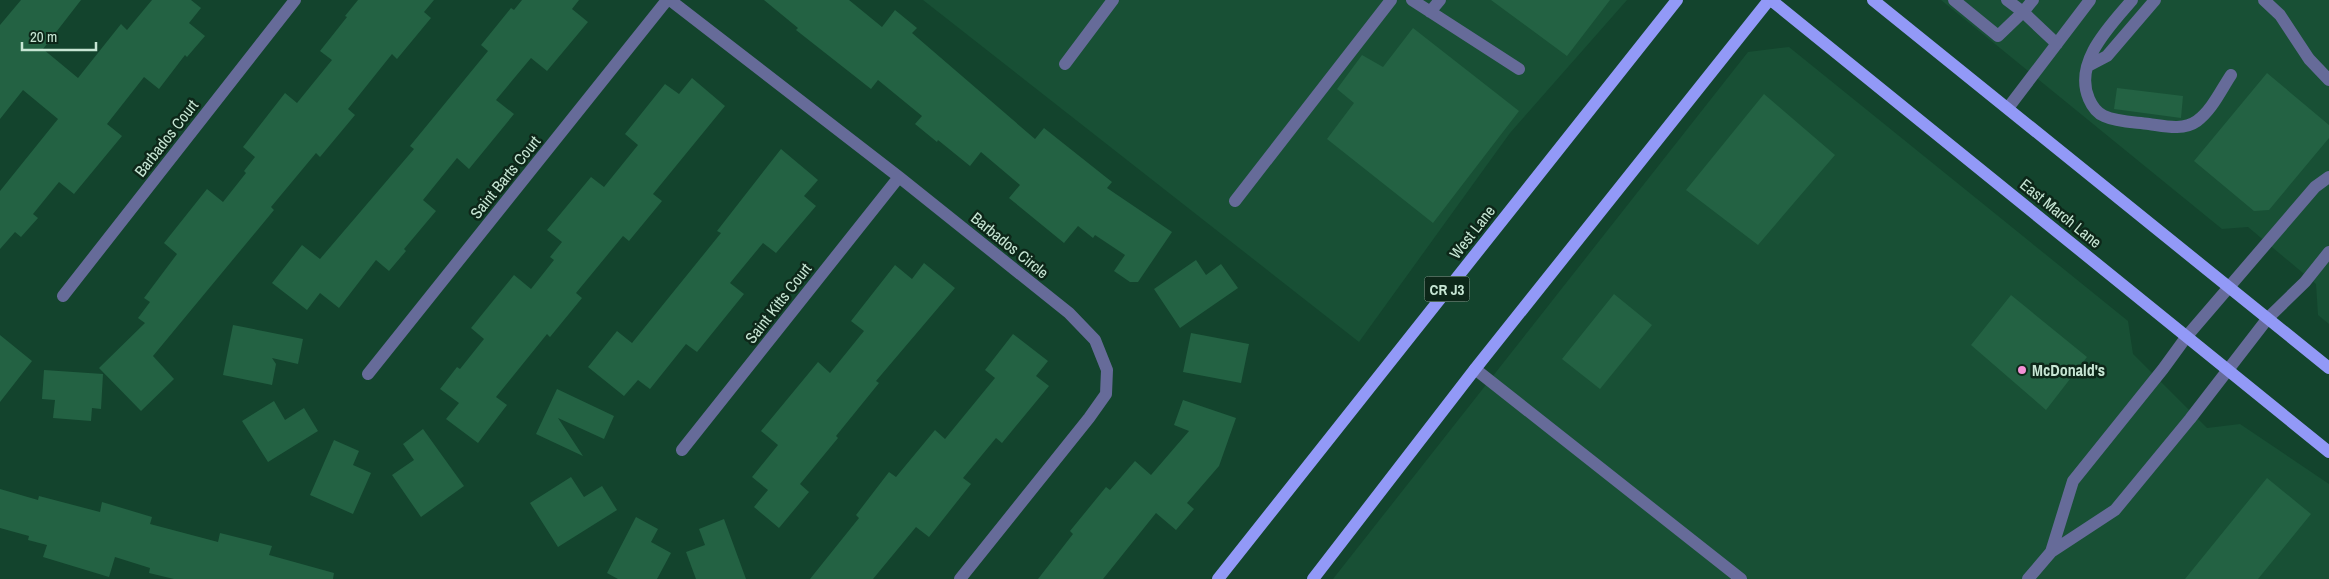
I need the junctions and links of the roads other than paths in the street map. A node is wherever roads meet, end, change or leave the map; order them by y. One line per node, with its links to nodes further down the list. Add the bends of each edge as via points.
1 (295, 0): 31 (street, Barbados Court)
2 (668, 0): 26 (street, Barbados Circle); 37 (street, Saint Barts Court)
3 (1113, 0): 20 (street)
4 (1391, 0): 28 (street)
5 (1412, 0): 17 (street)
6 (1440, 0): 17 (street)
7 (1677, 0): 42 (main road, West Lane / CR J3)
8 (1770, 0): 33 (main road, East March Lane); 35 (main road)
9 (1873, 0): 25 (main road)
10 (1954, 0): 18 (street, via 1998,36)
11 (2007, 0): 18 (street)
12 (2033, 0): 18 (street)
13 (2090, 0): 19 (street)
14 (2132, 0): 21 (street, via 2092,50)
15 (2155, 0): 21 (street, via 2107,56)
16 (2264, 0): 24 (street, via 2280,15 2309,59)
17 (1430, 12): 22 (street)
18 (2022, 12): 19 (street)
19 (2057, 44): 25 (street)
20 (1065, 64)
21 (2088, 66): 23 (street, via 2085,81 2088,97 2102,116 2173,127 2187,126 2197,120 2213,104)
22 (1519, 69)
23 (2231, 75)
24 (2329, 80)
25 (2008, 108): 30 (main road)
26 (899, 177): 38 (street, Saint Kitts Court); 41 (street, Barbados Circle, via 1068,313 1095,340 1107,370 1106,394)
27 (2329, 177): 30 (street, via 2316,187)
28 (1234, 201)
29 (2329, 252): 32 (street, via 2305,282)
30 (2229, 286): 32 (main road); 33 (street)
31 (64, 296)
32 (2268, 318): 34 (main road); 36 (street)
33 (2187, 336): 36 (main road, East March Lane); 40 (street, via 2073,481)
34 (2329, 368)
35 (1475, 369): 43 (main road); 44 (street)
36 (2228, 369): 39 (main road, East March Lane); 40 (street, via 2115,510)
37 (368, 374)
38 (682, 450)
39 (2329, 452)
40 (2051, 552): 45 (street)
41 (960, 579)
42 (1218, 579)
43 (1313, 579)
44 (1741, 579)
45 (2028, 579)

